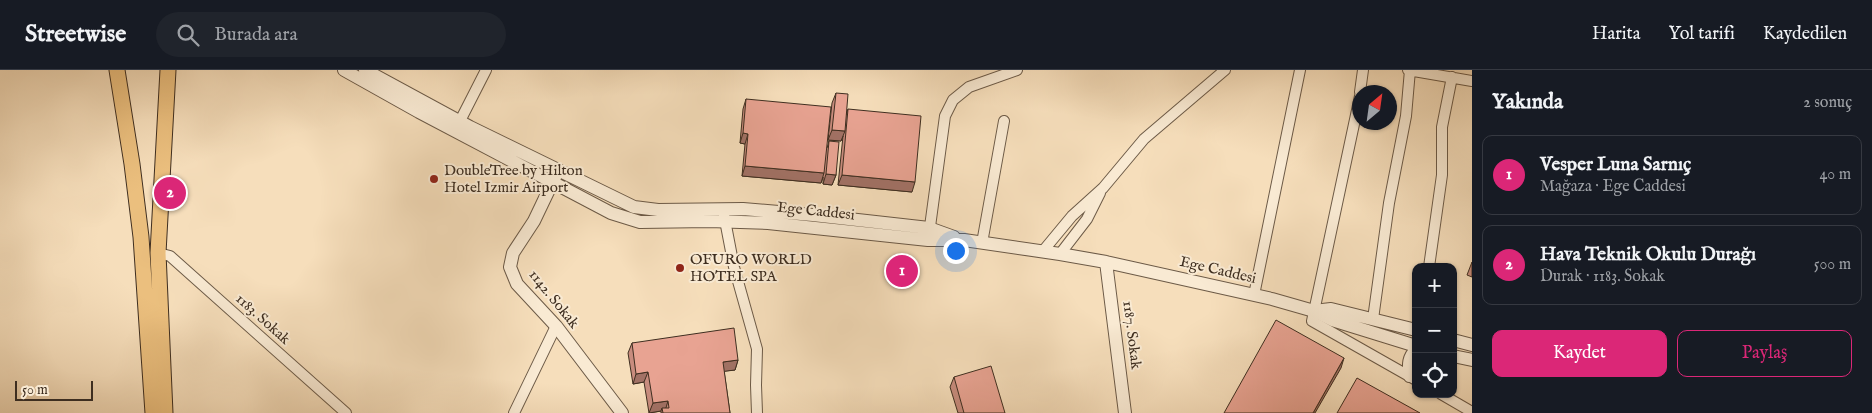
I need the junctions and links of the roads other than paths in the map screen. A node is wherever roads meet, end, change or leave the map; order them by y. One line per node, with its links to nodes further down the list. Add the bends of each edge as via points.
1 (117, 70): 43 (main road, via 141,237)
2 (168, 70): 24 (main road)
3 (344, 70): 18 (street, Ege Caddesi)
4 (365, 70): 15 (street)
5 (486, 70): 15 (street)
6 (1017, 70): 21 (street, via 969,87 953,100 945,116)
7 (1224, 70): 19 (street, via 1144,139)
8 (1300, 70): 28 (street)
9 (1362, 70): 13 (street)
10 (1409, 70): 11 (street); 30 (street, via 1406,116 1389,203)
11 (1452, 77): 12 (street); 27 (street, via 1442,127 1442,175)
12 (1472, 81)
13 (1361, 85)
14 (1004, 120): 22 (street)
15 (460, 121): 17 (street)
16 (1352, 130): 29 (street)
17 (558, 170): 18 (street, 1142. Sokak); 20 (street, via 634,208)
18 (552, 182): 20 (street, Ege Caddesi, via 611,213 640,222); 31 (street, 1142. Sokak, via 534,221 513,253 510,267 517,284)
19 (1103, 188): 23 (street, via 1072,216); 25 (street, via 1088,220)
20 (724, 215): 21 (street, Ege Caddesi, via 768,222); 47 (street, via 734,267 757,349)
21 (929, 234): 22 (street, Ege Caddesi)
22 (982, 243): 23 (street, Ege Caddesi)
23 (1043, 251): 25 (street, Ege Caddesi)
24 (158, 253): 44 (main road); 45 (street, 1183. Sokak, via 170,256)
25 (1060, 254): 26 (street, Ege Caddesi)
26 (1106, 262): 28 (street, Ege Caddesi); 48 (street, 1187. Sokak)
27 (1430, 263)
28 (1254, 295): 29 (street, Ege Caddesi)
29 (1314, 310): 30 (street, via 1331,309); 35 (street, via 1332,320); 39 (street, via 1312,321)
30 (1373, 319): 32 (street)
31 (556, 326): 41 (street, 1142. Sokak); 46 (street)
32 (1412, 329)
33 (1457, 341): 34 (street)
34 (1472, 345)
35 (1412, 346)
36 (1412, 351): 39 (street, via 1408,355 1407,366)
37 (1457, 357): 38 (street)
38 (1472, 360)
39 (1412, 378)
40 (1448, 398): 42 (street)
41 (619, 411)
42 (1472, 412)
43 (153, 413)
44 (165, 413)
45 (346, 413)
46 (514, 413)
47 (757, 413)
48 (1126, 413)

